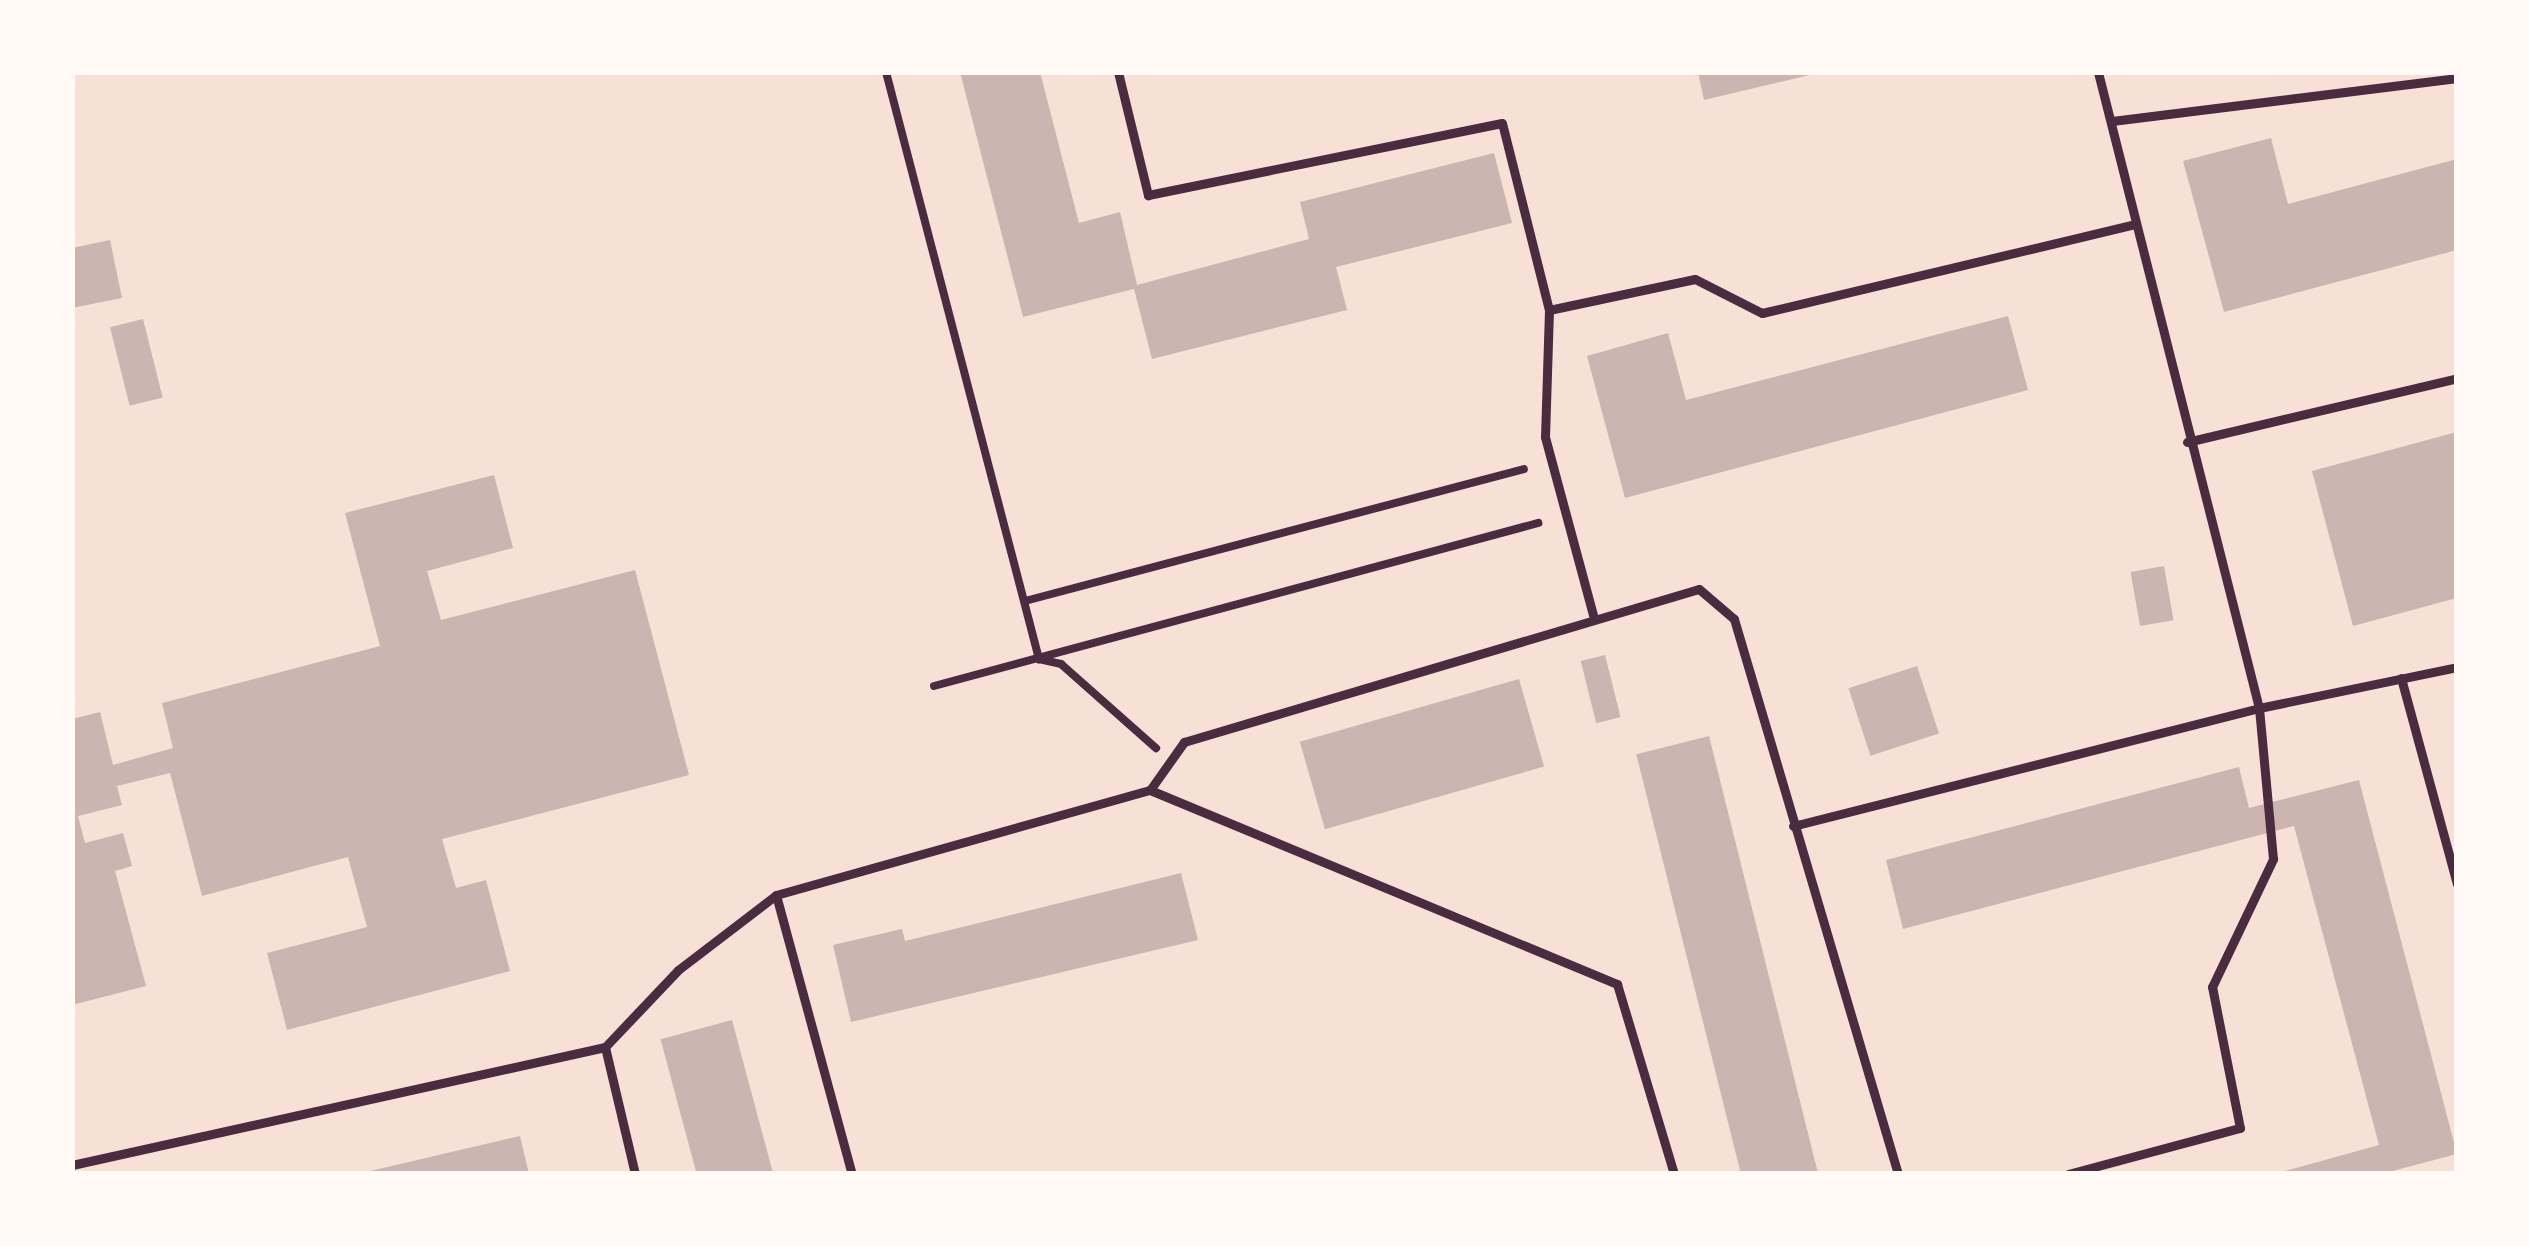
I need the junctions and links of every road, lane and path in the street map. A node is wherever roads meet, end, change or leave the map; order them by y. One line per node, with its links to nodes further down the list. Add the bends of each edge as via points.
1 (886, 72): 12 (path)
2 (1118, 72): 7 (lane, via 1148,195 1502,123)
3 (2098, 72): 5 (lane)
4 (2457, 78): 5 (lane)
5 (2112, 121): 6 (lane)
6 (2132, 225): 7 (lane, via 1762,314 1695,279); 9 (lane)
7 (1549, 310): 13 (lane, via 1545,437)
8 (2457, 379): 9 (lane)
9 (2187, 442): 18 (lane)
10 (1524, 470): 12 (path)
11 (1538, 523): 14 (path)
12 (1025, 602): 14 (path)
13 (1594, 618): 19 (lane, via 1184,742); 21 (lane, via 1699,589 1734,619)
14 (1039, 658): 17 (path); 19 (path, via 1061,664)
15 (2457, 667): 16 (lane)
16 (2401, 678): 18 (lane); 22 (lane)
17 (934, 686)
18 (2259, 708): 21 (lane); 30 (lane, via 2273,860 2212,986 2240,1128)
19 (1170, 761): 20 (lane)
20 (1150, 790): 23 (lane); 28 (lane, via 1617,984)
21 (1793, 826): 29 (lane)
22 (2457, 884)
23 (776, 895): 24 (lane, via 678,970); 27 (lane)
24 (605, 1047): 25 (lane); 26 (lane)
25 (72, 1165)
26 (635, 1174)
27 (852, 1174)
28 (1674, 1174)
29 (1898, 1174)
30 (2068, 1174)

